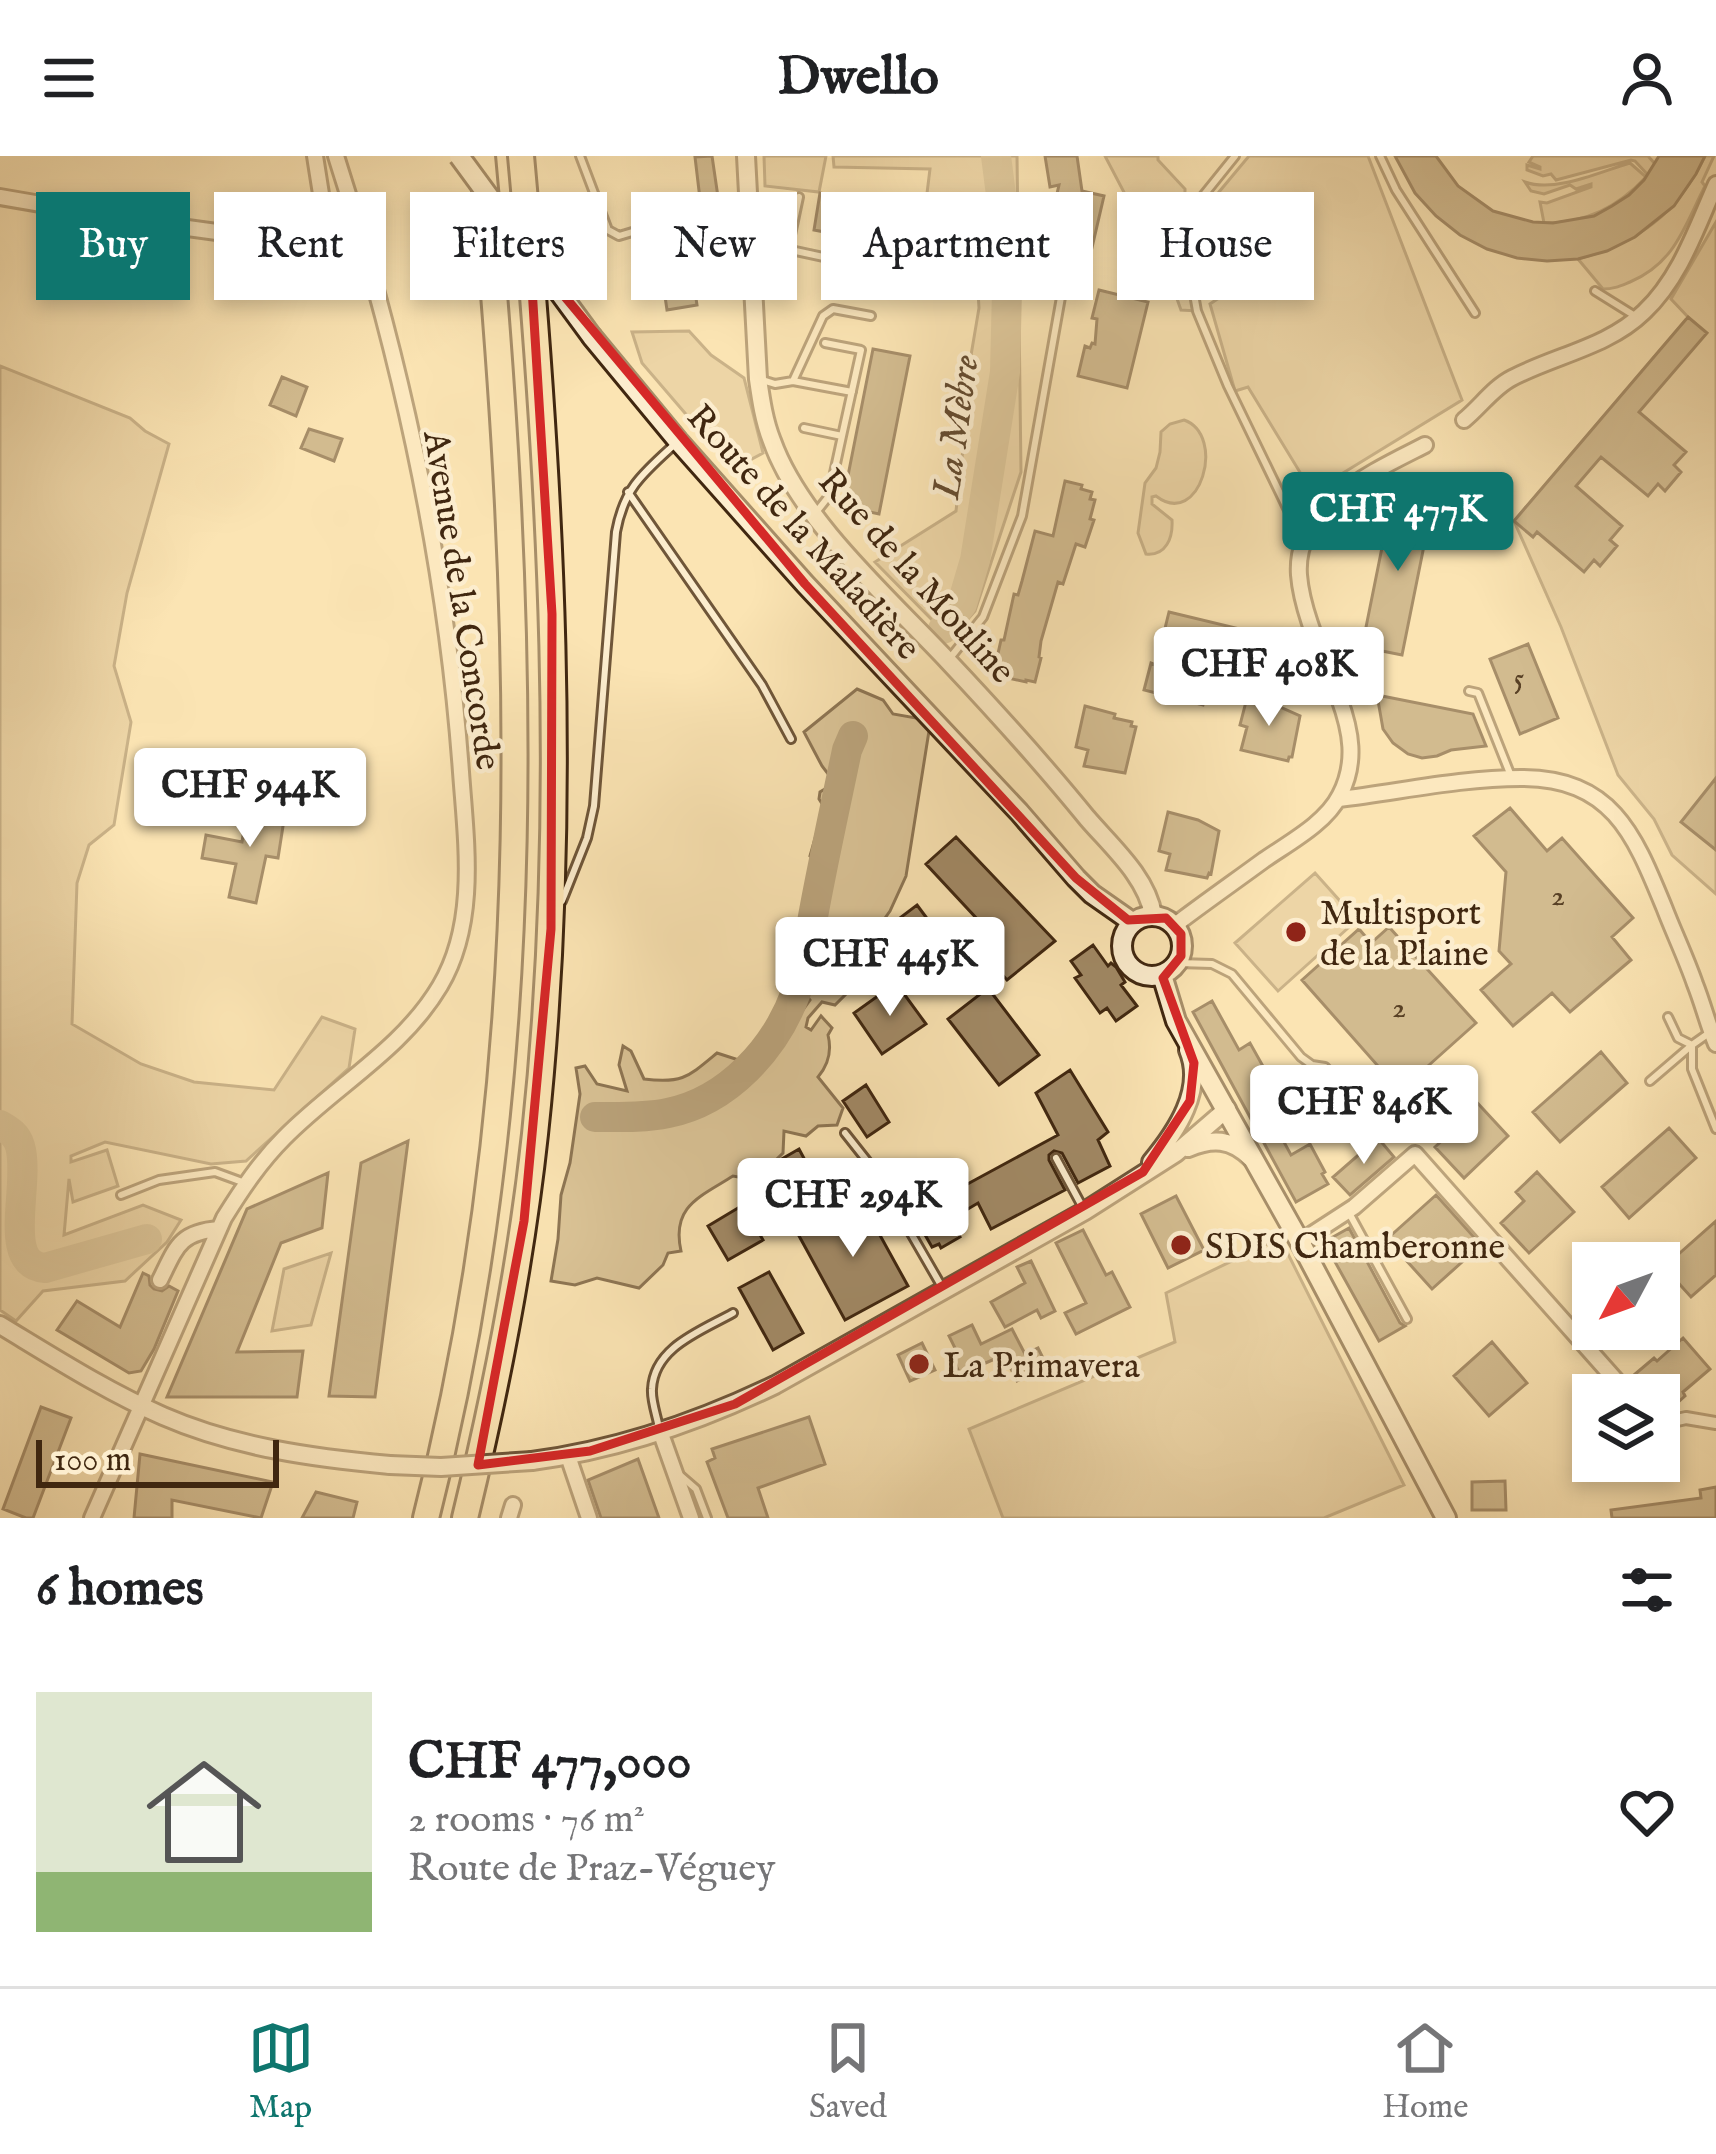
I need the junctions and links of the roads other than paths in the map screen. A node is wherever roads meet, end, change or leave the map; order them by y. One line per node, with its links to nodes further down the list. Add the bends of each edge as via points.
1 (315, 156): 12 (street, via 327,232 311,245)
2 (336, 156): 57 (street, Avenue de la Concorde, via 427,512 457,710 465,921 425,1009 287,1134)
3 (460, 156): 29 (main road, Route de la Maladière, bridge)
4 (482, 156): 76 (highway, via 511,554 513,903 487,1209)
5 (521, 156): 42 (highway, via 550,566)
6 (580, 156): 15 (lane, via 608,230)
7 (746, 156): 11 (street, Rue de la Mouline)
8 (1235, 156): 33 (lane, via 1190,212 1184,238 1204,330)
9 (1380, 156): 19 (lane)
10 (1716, 184): 21 (street, via 1681,263)
11 (748, 192)
12 (0, 197)
13 (799, 197): 14 (lane)
14 (797, 206)
15 (631, 233)
16 (1595, 291): 21 (lane)
17 (753, 300): 23 (street, Rue de la Mouline)
18 (1061, 300): 34 (lane, via 1022,516 983,617)
19 (1475, 313)
20 (871, 316): 24 (lane, via 832,309 823,316)
21 (1638, 318): 26 (street, via 1509,379)
22 (825, 344): 25 (lane, via 860,350)
23 (758, 379): 24 (lane); 32 (street, Rue de la Mouline, via 771,440)
24 (794, 381): 25 (lane)
25 (852, 392): 28 (lane)
26 (1463, 420)
27 (805, 428): 28 (lane)
28 (842, 436): 32 (lane, via 829,496)
29 (678, 441): 31 (lane); 40 (main road, Route de la Maladière, via 1076,878)
30 (1426, 445): 33 (street, via 1330,502)
31 (628, 492): 36 (lane); 42 (lane, via 616,532 594,806)
32 (814, 515): 34 (street, Rue de la Mouline)
33 (1304, 542): 38 (street, via 1304,602 1350,728 1351,768)
34 (948, 661): 39 (street, Rue de la Mouline, via 1137,878)
35 (1469, 691): 37 (lane, via 1478,693)
36 (790, 739)
37 (1512, 778): 38 (street); 46 (street, via 1564,783 1620,818 1638,844)
38 (1339, 799): 41 (street)
39 (1153, 915): 40 (main road); 41 (main road)
40 (1132, 922): 43 (main road, via 1123,938 1126,961 1144,974)
41 (1175, 925): 43 (main road, via 1182,940)
42 (550, 929): 77 (highway, via 518,1258)
43 (1170, 969): 45 (main road); 50 (lane, via 1212,964 1232,974 1301,1057 1324,1067)
44 (1668, 1017): 47 (lane)
45 (1176, 1021): 49 (main road); 56 (street, via 1194,1063 1190,1101)
46 (1713, 1038): 47 (lane)
47 (1691, 1045): 48 (lane); 51 (lane, via 1692,1070)
48 (1650, 1081)
49 (1227, 1109): 53 (street); 55 (main road)
50 (1364, 1112)
51 (1716, 1129)
52 (845, 1133): 64 (lane)
53 (1176, 1153): 55 (street, via 1219,1140 1238,1145); 56 (street)
54 (1056, 1158): 59 (lane)
55 (1258, 1166): 62 (main road)
56 (1143, 1172): 59 (street)
57 (245, 1183): 58 (lane, via 215,1172); 61 (street, Avenue de la Concorde)
58 (121, 1195)
59 (1085, 1211): 64 (street)
60 (1348, 1211): 62 (street); 66 (lane); 68 (street, via 1414,1154)
61 (219, 1229): 63 (street, via 178,1242); 69 (street, Avenue de la Concorde)
62 (1300, 1242): 81 (main road)
63 (160, 1280)
64 (944, 1290): 72 (street, via 775,1385)
65 (733, 1313): 72 (lane, via 657,1366 652,1391)
66 (1407, 1319)
67 (0, 1325): 69 (street)
68 (1610, 1374)
69 (140, 1405): 73 (street, bridge, via 233,1440 334,1460 441,1467); 75 (street, Avenue de la Concorde)
70 (1680, 1419): 71 (street)
71 (1716, 1423)
72 (660, 1431): 73 (street); 74 (street)
73 (568, 1456): 78 (street)
74 (673, 1469): 79 (street); 80 (lane, via 696,1489)
75 (92, 1518)
76 (426, 1518)
77 (465, 1518)
78 (589, 1518)
79 (691, 1518)
80 (707, 1518)
81 (1446, 1518)

